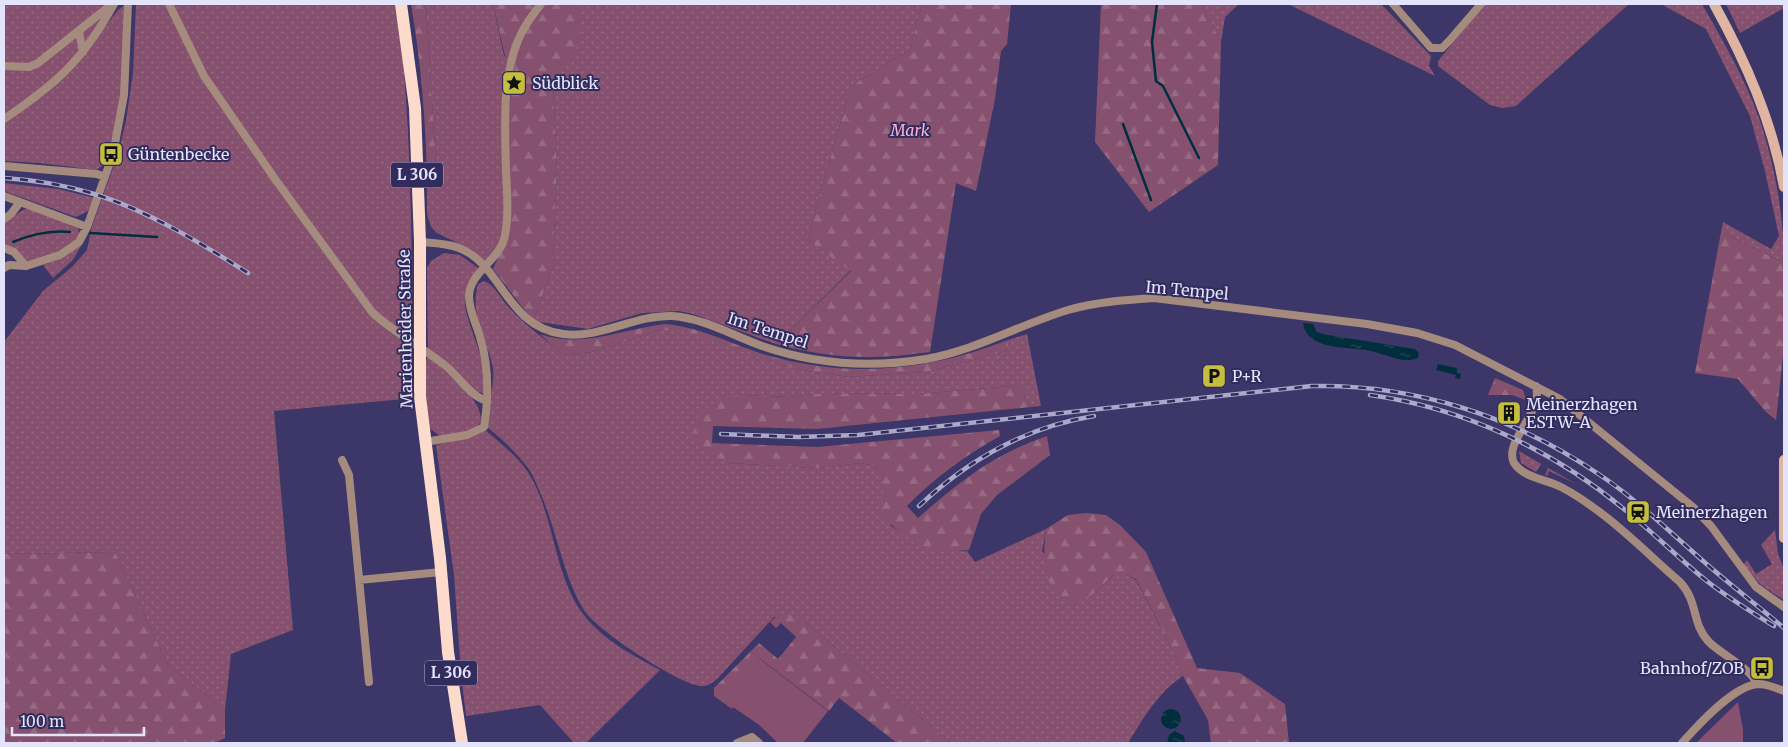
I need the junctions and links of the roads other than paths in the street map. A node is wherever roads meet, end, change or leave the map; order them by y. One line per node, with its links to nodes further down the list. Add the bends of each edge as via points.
1 (113, 4): 9 (street); 10 (street)
2 (128, 4): 14 (street, via 124,95 113,154)
3 (169, 4): 26 (street, via 204,76 372,312 388,327 446,366 473,393)
4 (401, 4): 20 (main road, Marienheider Straße / L 306, via 413,84)
5 (541, 4): 24 (street, via 522,32 510,68 505,113 505,236 497,255)
6 (1393, 4): 7 (street, via 1430,48 1442,48 1450,41)
7 (1480, 4)
8 (1714, 4): 15 (main road, via 1755,86 1770,129)
9 (79, 32): 10 (street); 11 (street, via 38,63 29,67)
10 (83, 52): 12 (street, via 42,94)
11 (4, 66)
12 (4, 119)
13 (4, 166): 14 (street)
14 (105, 177): 19 (street)
15 (1784, 187)
16 (4, 196): 17 (street)
17 (20, 202): 18 (street); 19 (street)
18 (4, 219)
19 (87, 227): 22 (street, via 79,242 60,255)
20 (420, 242): 24 (street, Im Tempel, via 460,248); 27 (main road, Marienheider Straße / L 306, via 419,365)
21 (4, 248): 22 (street, via 14,252)
22 (26, 266): 23 (street, via 9,265)
23 (4, 268)
24 (485, 268): 25 (street, Im Tempel, via 525,318 563,334 594,333 643,319 672,316 695,320 785,353 828,361 879,363 942,355 1047,317 1100,303 1154,298 1367,324 1442,341); 26 (street, via 471,286 469,295 472,318 486,360)
25 (1536, 386): 33 (street, Im Tempel, via 1560,399 1681,496 1711,526 1756,587); 35 (street, via 1537,398 1513,450 1514,463 1522,471 1562,488 1588,505 1680,582 1692,597 1699,628 1706,639 1752,676)
26 (487, 401): 27 (street, via 484,427 467,435)
27 (425, 442): 31 (main road, Marienheider Straße / L 306)
28 (342, 460): 32 (street, via 349,475)
29 (1784, 460): 30 (main road)
30 (1784, 538)
31 (440, 572): 32 (street); 37 (main road, Marienheider Straße / L 306)
32 (360, 580): 34 (street)
33 (1784, 607)
34 (369, 682)
35 (1756, 684): 36 (street); 40 (street, via 1733,696)
36 (1784, 691)
37 (462, 743)
38 (737, 743): 39 (street, via 752,737)
39 (759, 743)
40 (1682, 743)

